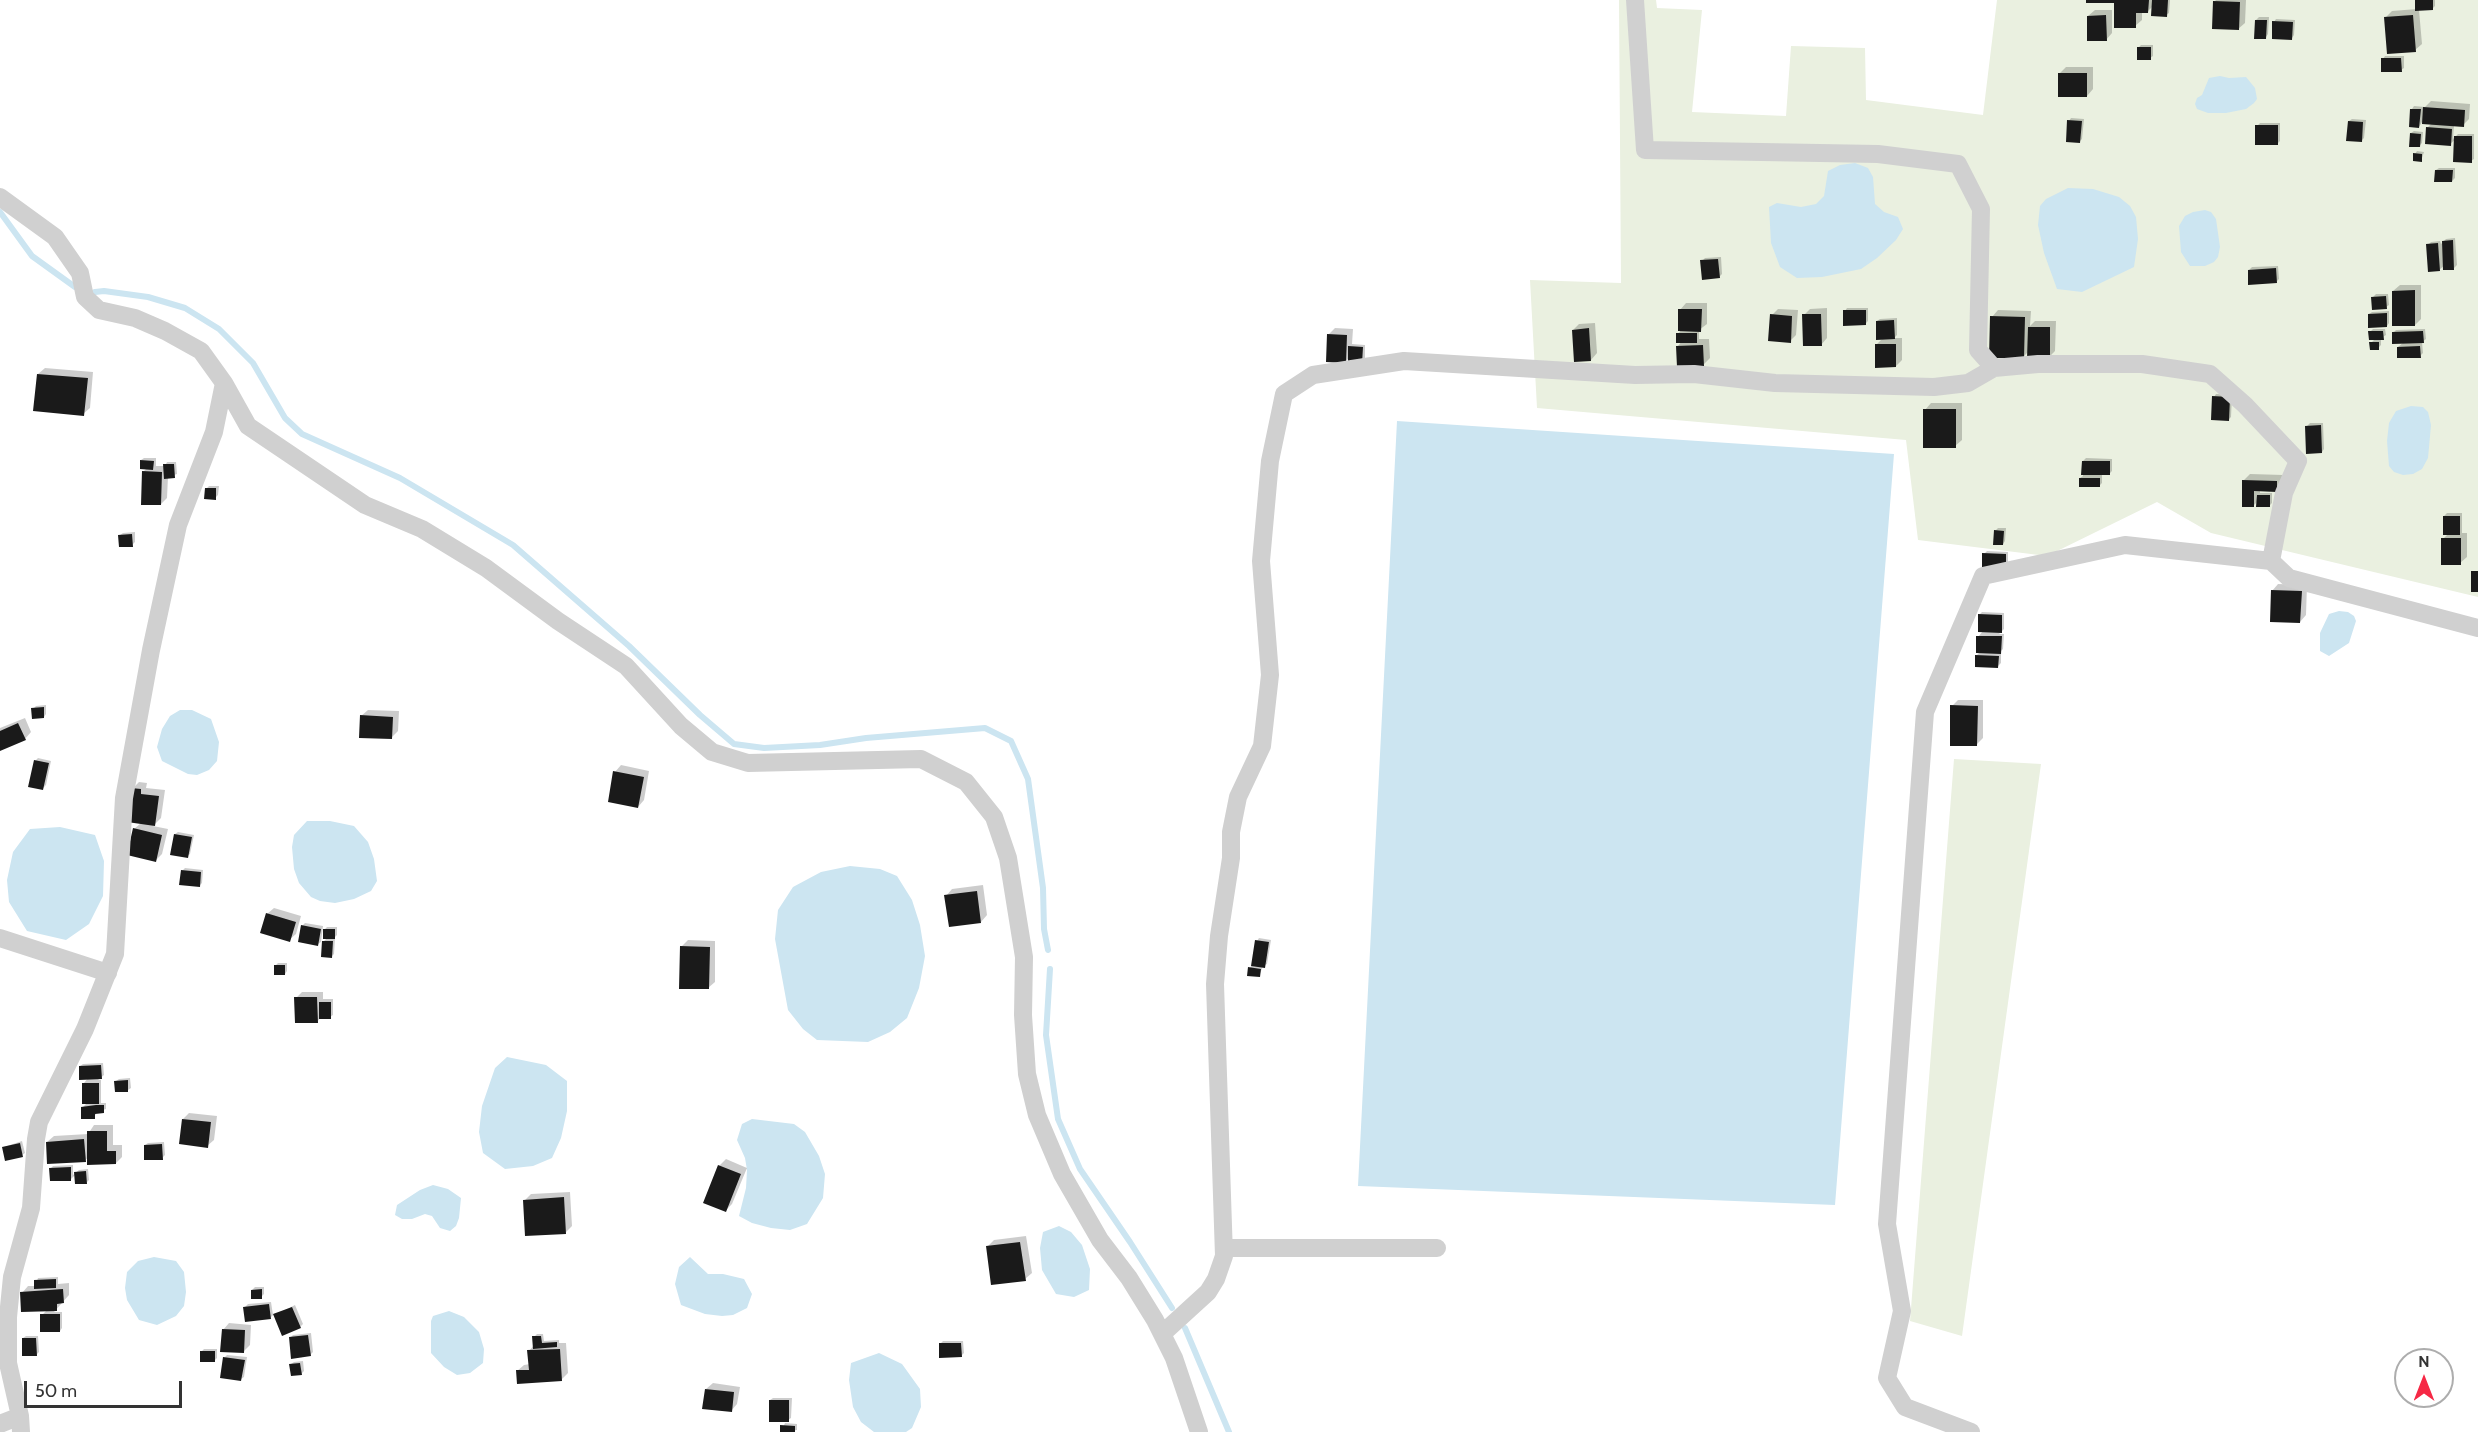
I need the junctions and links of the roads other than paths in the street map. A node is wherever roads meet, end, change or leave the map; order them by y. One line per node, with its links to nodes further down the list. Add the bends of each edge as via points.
1 (1635, 0): 3 (street, via 1645,150 1878,154 1958,164 1981,209 1978,350)
2 (0, 197): 4 (street, via 55,237 80,273 85,297 99,310 135,318 201,351)
3 (1994, 368): 5 (street, via 2142,364 2210,374 2298,460 2284,494); 9 (street, via 1968,383 1934,387 1775,383 1694,374 1635,375 1404,361 1313,375 1284,394 1269,461 1261,561 1269,675 1262,746 1238,797 1233,821 1215,984)
4 (224, 383): 8 (street, via 214,432 178,525 151,650 124,798 115,954); 11 (street, via 248,426 365,505 422,529 486,568 626,666 681,726 712,752 748,763 921,759 966,782 994,817 1008,858 1024,957 1027,1074 1037,1115 1078,1203)
5 (2271, 561): 6 (street, via 2289,578); 15 (street, via 2125,545 1983,576 1925,712 1887,1224 1902,1311 1887,1378 1905,1407)
6 (2478, 628)
7 (0, 938): 8 (street)
8 (108, 973): 13 (street, via 39,1122 31,1208 12,1276 8,1317 8,1363)
9 (1224, 1248): 10 (street); 11 (street, via 1221,1267 1208,1292)
10 (1437, 1248)
11 (1162, 1334): 14 (street)
12 (0, 1424): 13 (street)
13 (20, 1424)
14 (1199, 1432)
15 (1971, 1432)

